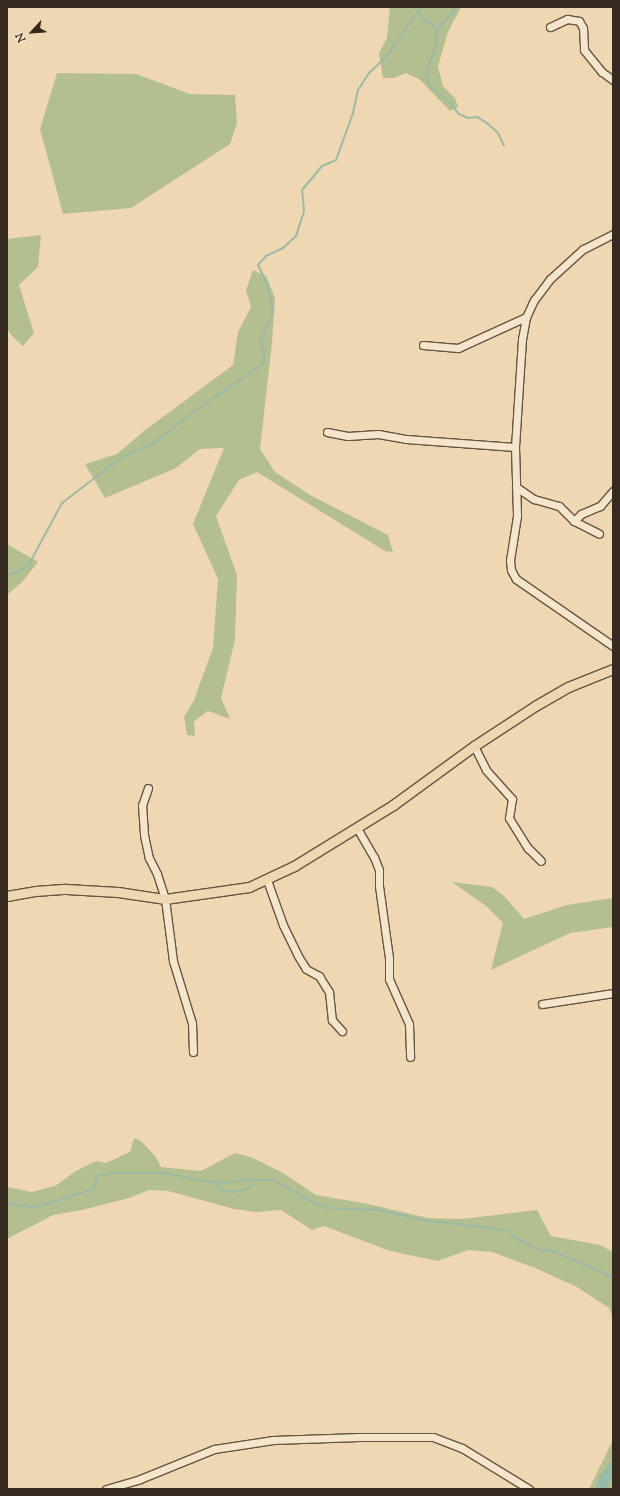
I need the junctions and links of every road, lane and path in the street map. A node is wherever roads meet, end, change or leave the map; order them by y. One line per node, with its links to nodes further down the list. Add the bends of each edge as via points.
1 (550, 27): 2 (street, via 567,19 579,21 584,28 584,50 602,72)
2 (613, 80)
3 (613, 234): 4 (street, via 583,249 550,278 534,300)
4 (526, 317): 5 (street, via 458,348); 7 (street, via 522,339)
5 (423, 345)
6 (327, 432): 7 (street, via 348,436 378,434 406,439)
7 (515, 447): 8 (street)
8 (516, 488): 10 (street, via 534,499 558,506); 12 (street, via 518,516 510,560 511,570 516,579)
9 (613, 492): 10 (street, via 600,506 581,514)
10 (574, 522): 11 (street)
11 (599, 534)
12 (613, 646)
13 (613, 669): 14 (main road, via 568,687)
14 (474, 746): 16 (main road); 17 (street, via 486,770 512,799 509,818 528,848)
15 (148, 788): 20 (street, via 142,806 144,835 149,858)
16 (357, 828): 18 (main road); 25 (street, via 379,870 389,979 409,1024)
17 (541, 860)
18 (266, 880): 20 (main road, via 249,887); 23 (street, via 298,956 306,969 320,976 329,992 332,1020)
19 (7, 896): 20 (main road, via 66,889 118,892)
20 (165, 899): 24 (street, via 174,961 192,1023)
21 (613, 993): 22 (street)
22 (542, 1004)
23 (342, 1031)
24 (193, 1052)
25 (410, 1057)
26 (106, 1489): 27 (street, via 140,1479 214,1449 273,1440 433,1437 462,1448)
27 (529, 1489)

